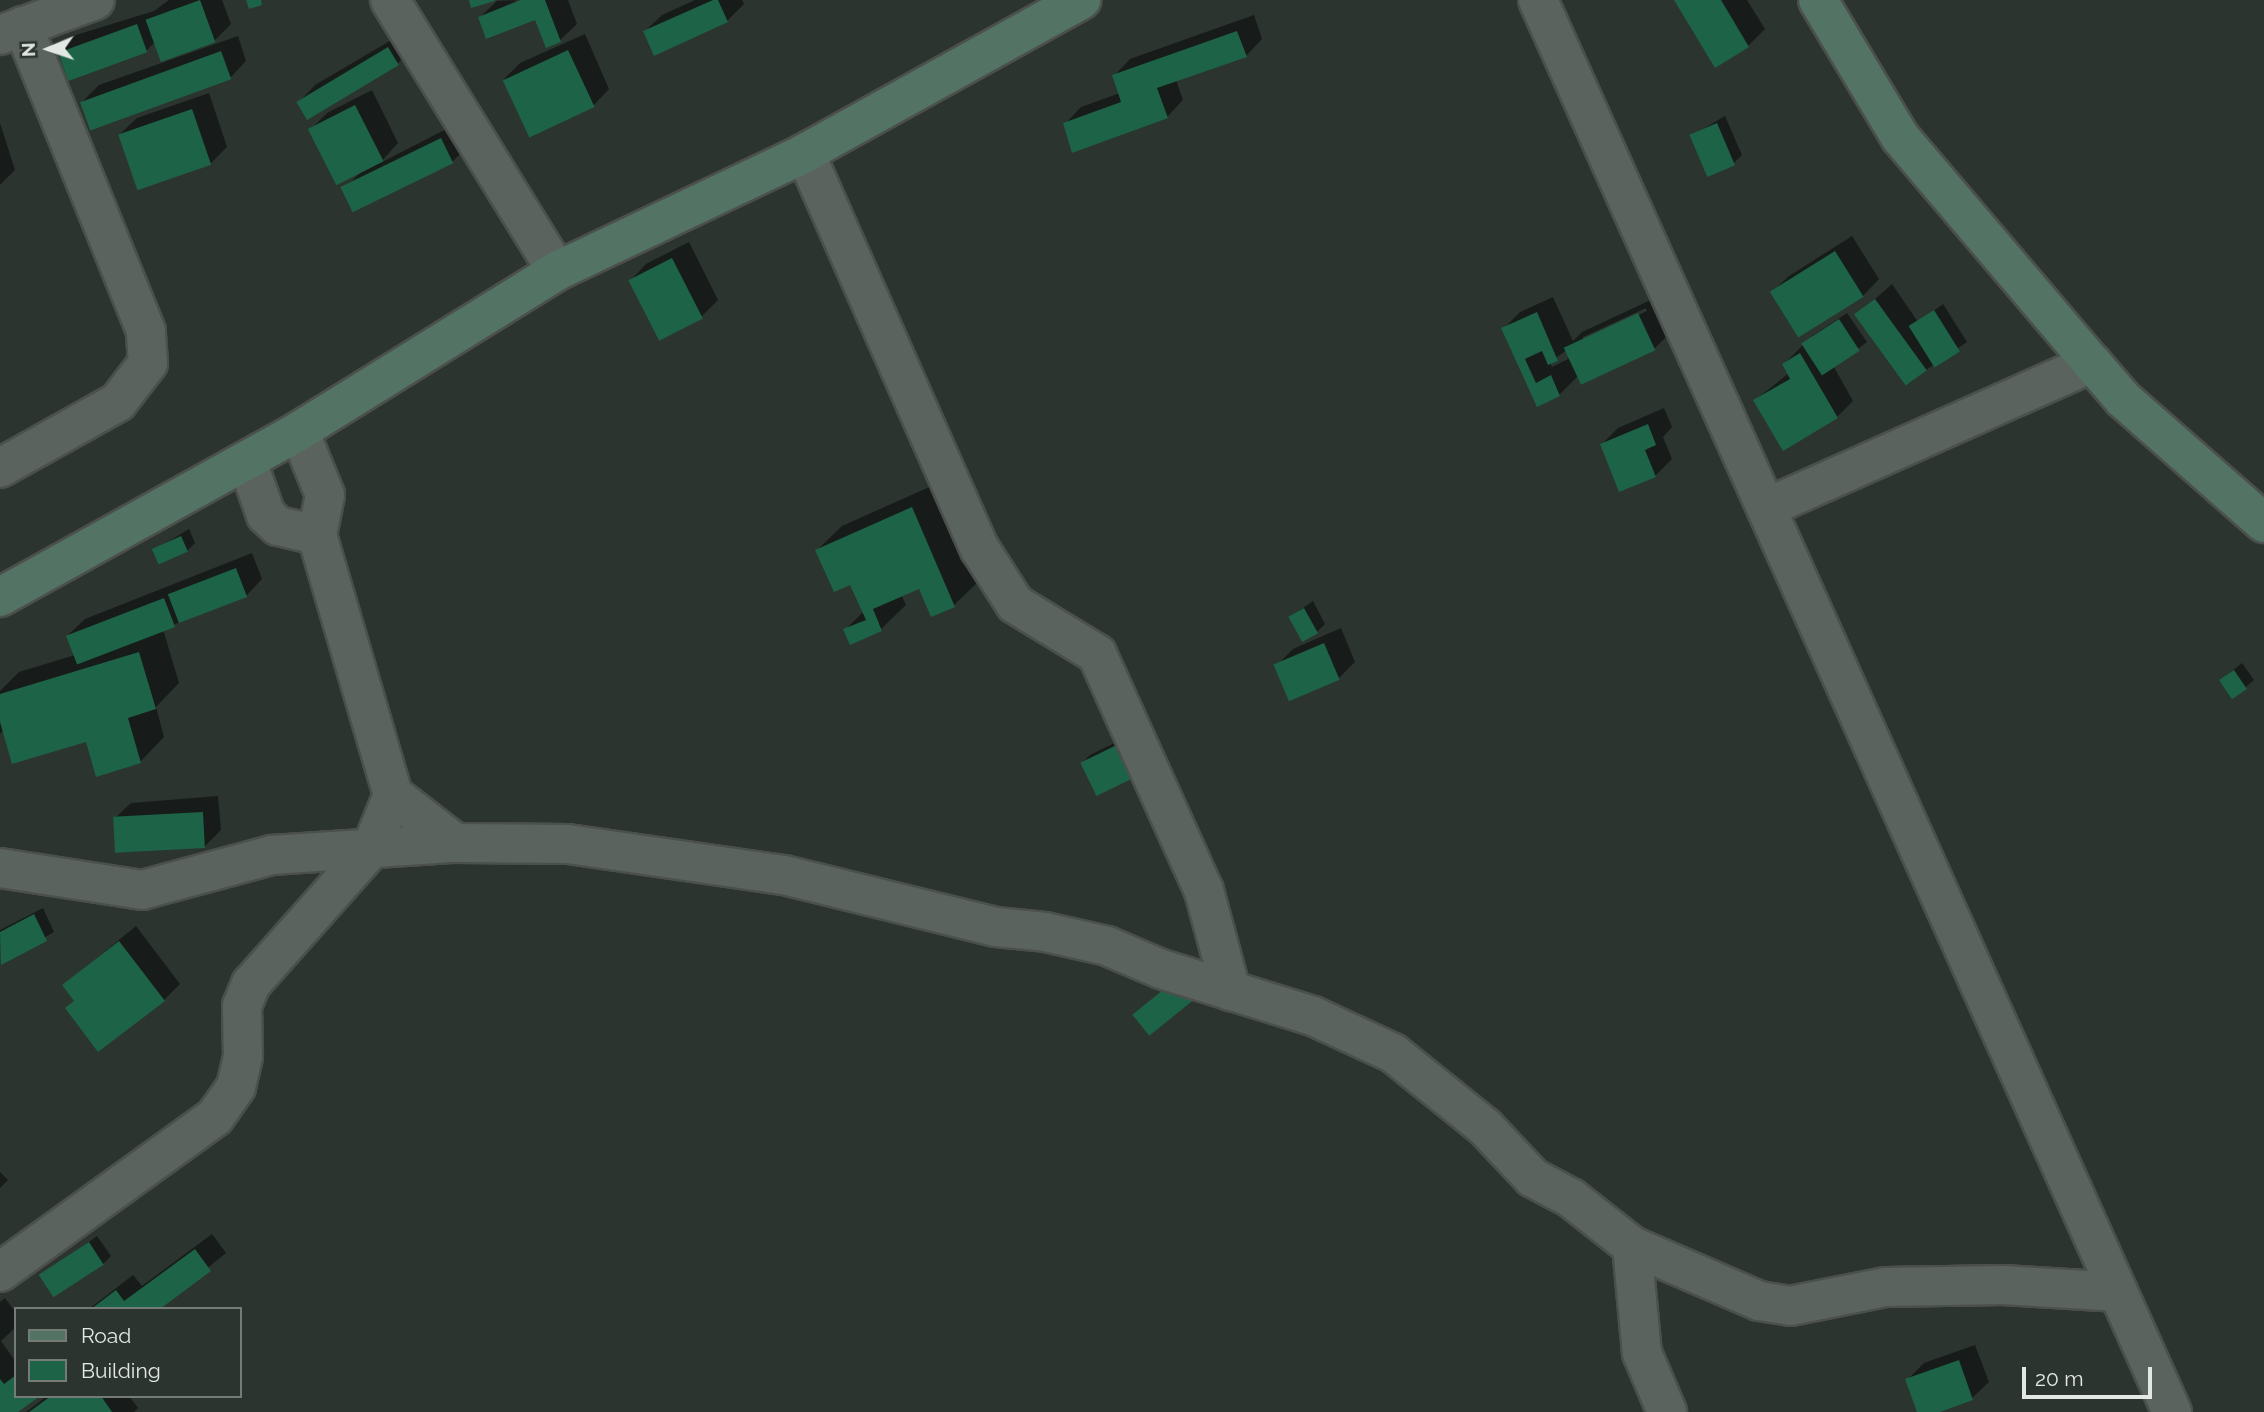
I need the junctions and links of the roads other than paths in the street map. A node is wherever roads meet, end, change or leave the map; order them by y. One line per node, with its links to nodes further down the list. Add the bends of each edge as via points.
1 (95, 0): 6 (street)
2 (390, 0): 8 (street)
3 (1081, 0): 7 (main road)
4 (1538, 0): 13 (street)
5 (1818, 0): 9 (main road, via 1900,137)
6 (12, 31): 12 (street, via 146,331 148,363 118,402)
7 (805, 153): 8 (main road); 21 (street, via 980,549 1014,604 1097,654 1204,891)
8 (557, 271): 10 (main road)
9 (2092, 363): 13 (street); 14 (main road, via 2123,399)
10 (299, 431): 11 (main road); 15 (street, via 325,495)
11 (247, 461): 15 (street, via 266,515 278,526); 16 (main road)
12 (0, 468)
13 (1766, 508): 24 (street)
14 (2264, 523)
15 (317, 535): 17 (street)
16 (0, 597)
17 (393, 795): 18 (street); 19 (street)
18 (455, 843): 19 (street); 21 (street, via 568,844 784,876 996,927 1107,946)
19 (371, 849): 20 (street, via 272,855 142,890); 23 (street, via 251,984 242,1006 243,1056 236,1087 215,1117)
20 (0, 868)
21 (1231, 991): 22 (street, via 1313,1016 1393,1053 1485,1127 1533,1178 1571,1198)
22 (1632, 1246): 24 (street, via 1759,1301 1790,1306 1886,1287 2004,1285); 25 (street, via 1642,1353)
23 (0, 1272)
24 (2118, 1292): 26 (street)
25 (1667, 1412)
26 (2172, 1412)

